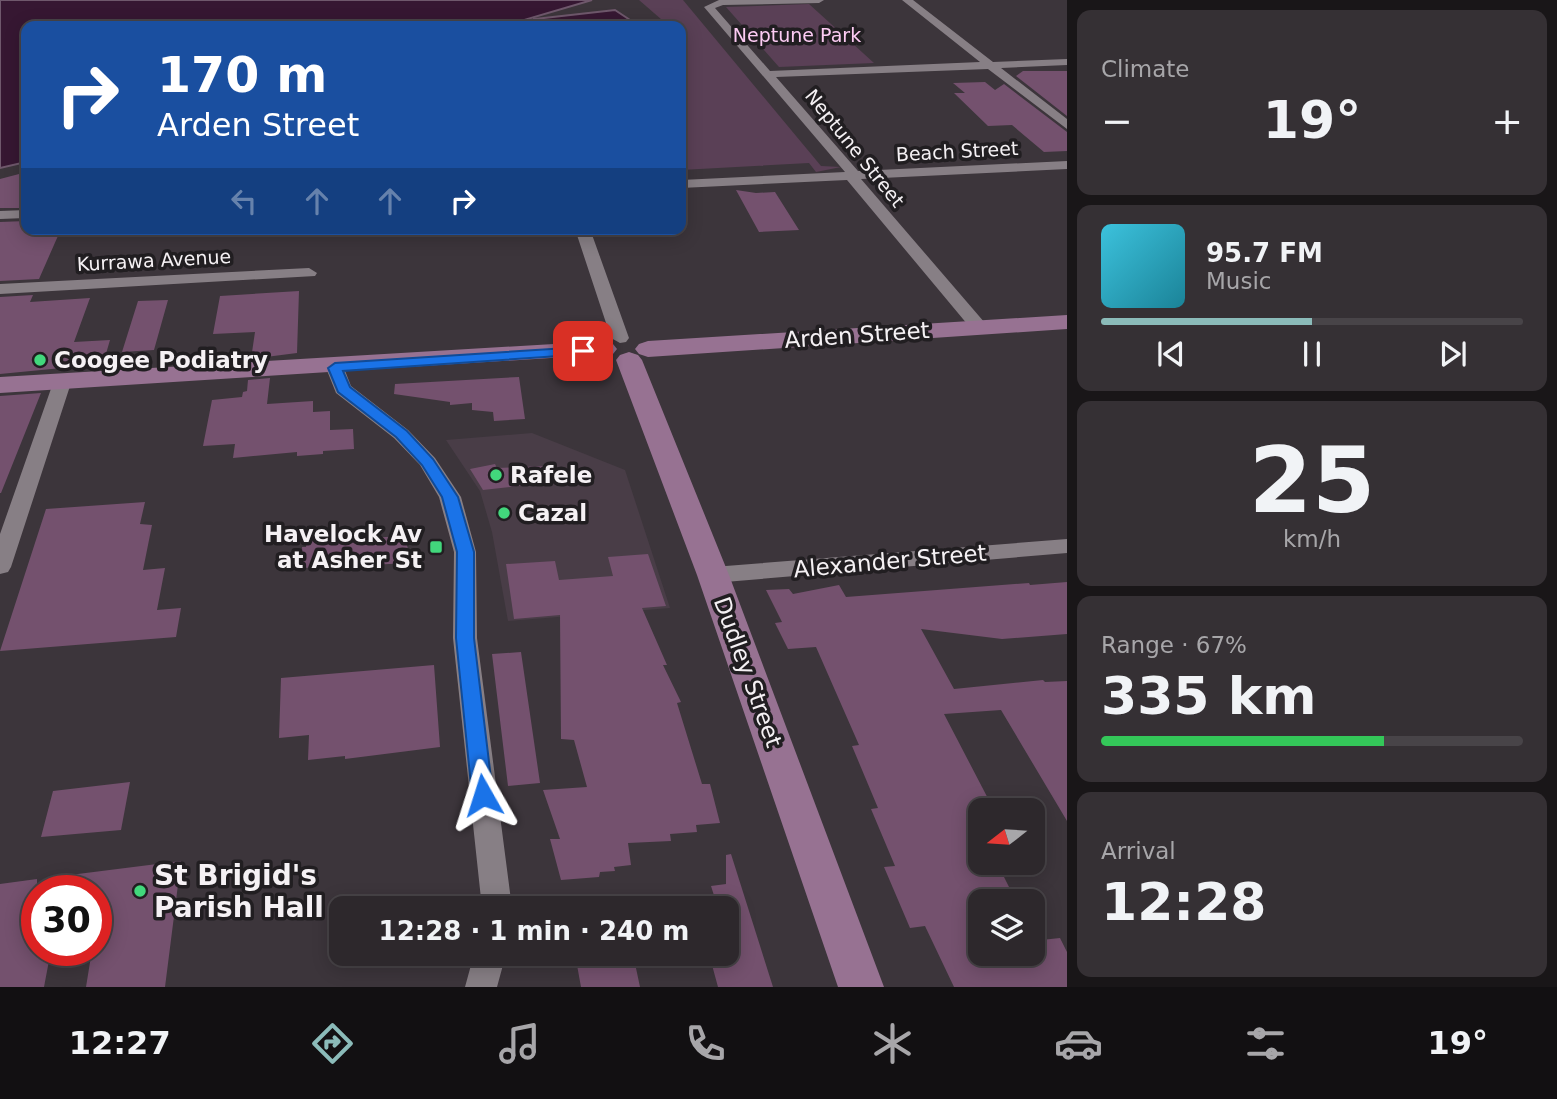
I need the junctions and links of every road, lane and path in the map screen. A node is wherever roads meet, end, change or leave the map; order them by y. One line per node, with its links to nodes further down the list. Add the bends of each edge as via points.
1 (820, 0): 5 (street, Neptune Street, via 722,2 709,7)
2 (907, 0): 4 (street)
3 (1067, 62): 4 (street)
4 (992, 65): 5 (street); 6 (street)
5 (770, 74): 8 (street, Neptune Street)
6 (1067, 125)
7 (1067, 165): 8 (street, Beach Street)
8 (853, 175): 9 (street, Beach Street); 16 (street, Neptune Street)
9 (686, 184)
10 (21, 214): 11 (street)
11 (0, 215)
12 (584, 235): 17 (street, Dudley Street)
13 (309, 273): 14 (street, Kurrawa Avenue)
14 (0, 289)
15 (1067, 322): 16 (main road, Arden Street)
16 (979, 327): 17 (main road, Arden Street)
17 (625, 349): 18 (main road, Arden Street); 23 (main road, Dudley Street)
18 (335, 368): 19 (main road, Arden Street); 24 (street, via 343,389 401,434 428,462 450,497 465,552 465,638)
19 (62, 383): 20 (main road, Arden Street); 22 (street)
20 (0, 386)
21 (1067, 547): 23 (street, Alexander Street)
22 (0, 567)
23 (713, 575): 27 (main road, Dudley Street)
24 (496, 896)
25 (487, 966): 26 (street)
26 (481, 987)
27 (861, 987)

